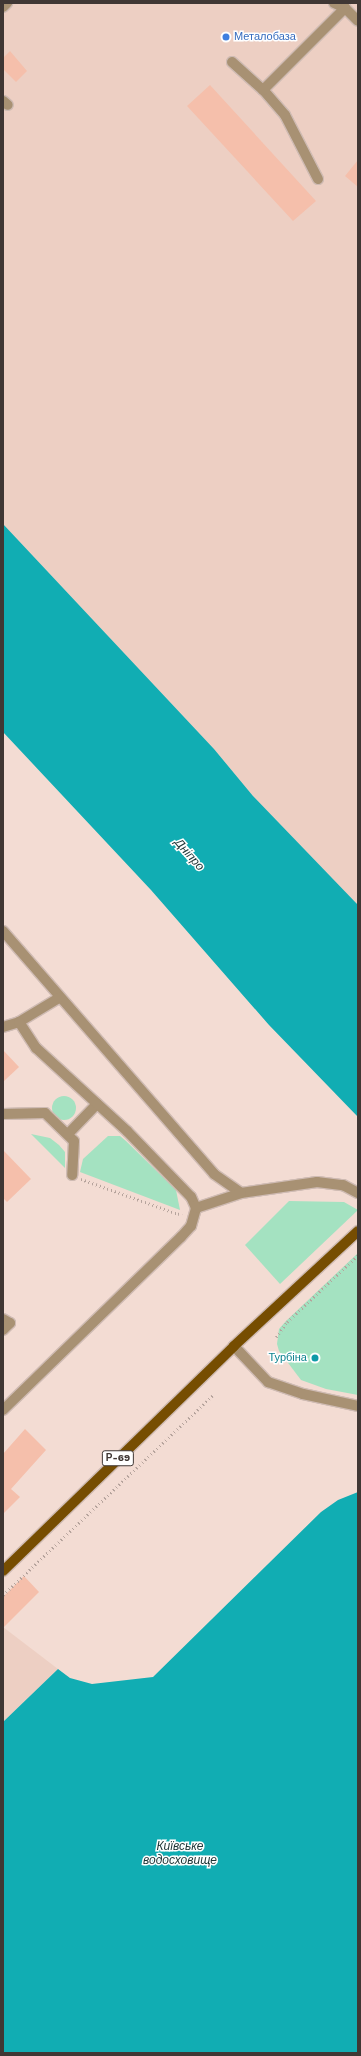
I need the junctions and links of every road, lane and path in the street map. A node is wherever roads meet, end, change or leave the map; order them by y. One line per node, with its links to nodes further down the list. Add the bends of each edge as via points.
1 (7, 3): 3 (street)
2 (334, 3): 4 (street)
3 (3, 7)
4 (345, 8): 5 (street); 7 (street)
5 (358, 21)
6 (232, 62): 7 (street)
7 (263, 90): 8 (street, via 286,114)
8 (318, 179)
9 (3, 931): 10 (street)
10 (59, 998): 11 (street); 17 (street, via 214,1174)
11 (19, 1022): 12 (street); 13 (street, via 36,1048)
12 (3, 1026)
13 (97, 1104): 15 (street); 19 (street, via 191,1197)
14 (3, 1114): 15 (street, via 45,1113)
15 (68, 1134): 16 (street, via 74,1141)
16 (72, 1175): 19 (path, via 178,1214)
17 (241, 1193): 18 (street, via 317,1182 343,1185); 19 (street)
18 (358, 1193)
19 (196, 1208): 28 (street, via 191,1226 181,1237)
20 (358, 1231): 25 (main road, Р-69)
21 (358, 1255): 24 (path, via 288,1322)
22 (3, 1319): 23 (street, via 10,1323)
23 (3, 1330)
24 (276, 1337)
25 (234, 1346): 27 (street, via 268,1382 304,1394); 29 (main road, Р-69)
26 (214, 1394): 30 (path)
27 (358, 1406)
28 (3, 1410)
29 (3, 1571)
30 (3, 1595)

